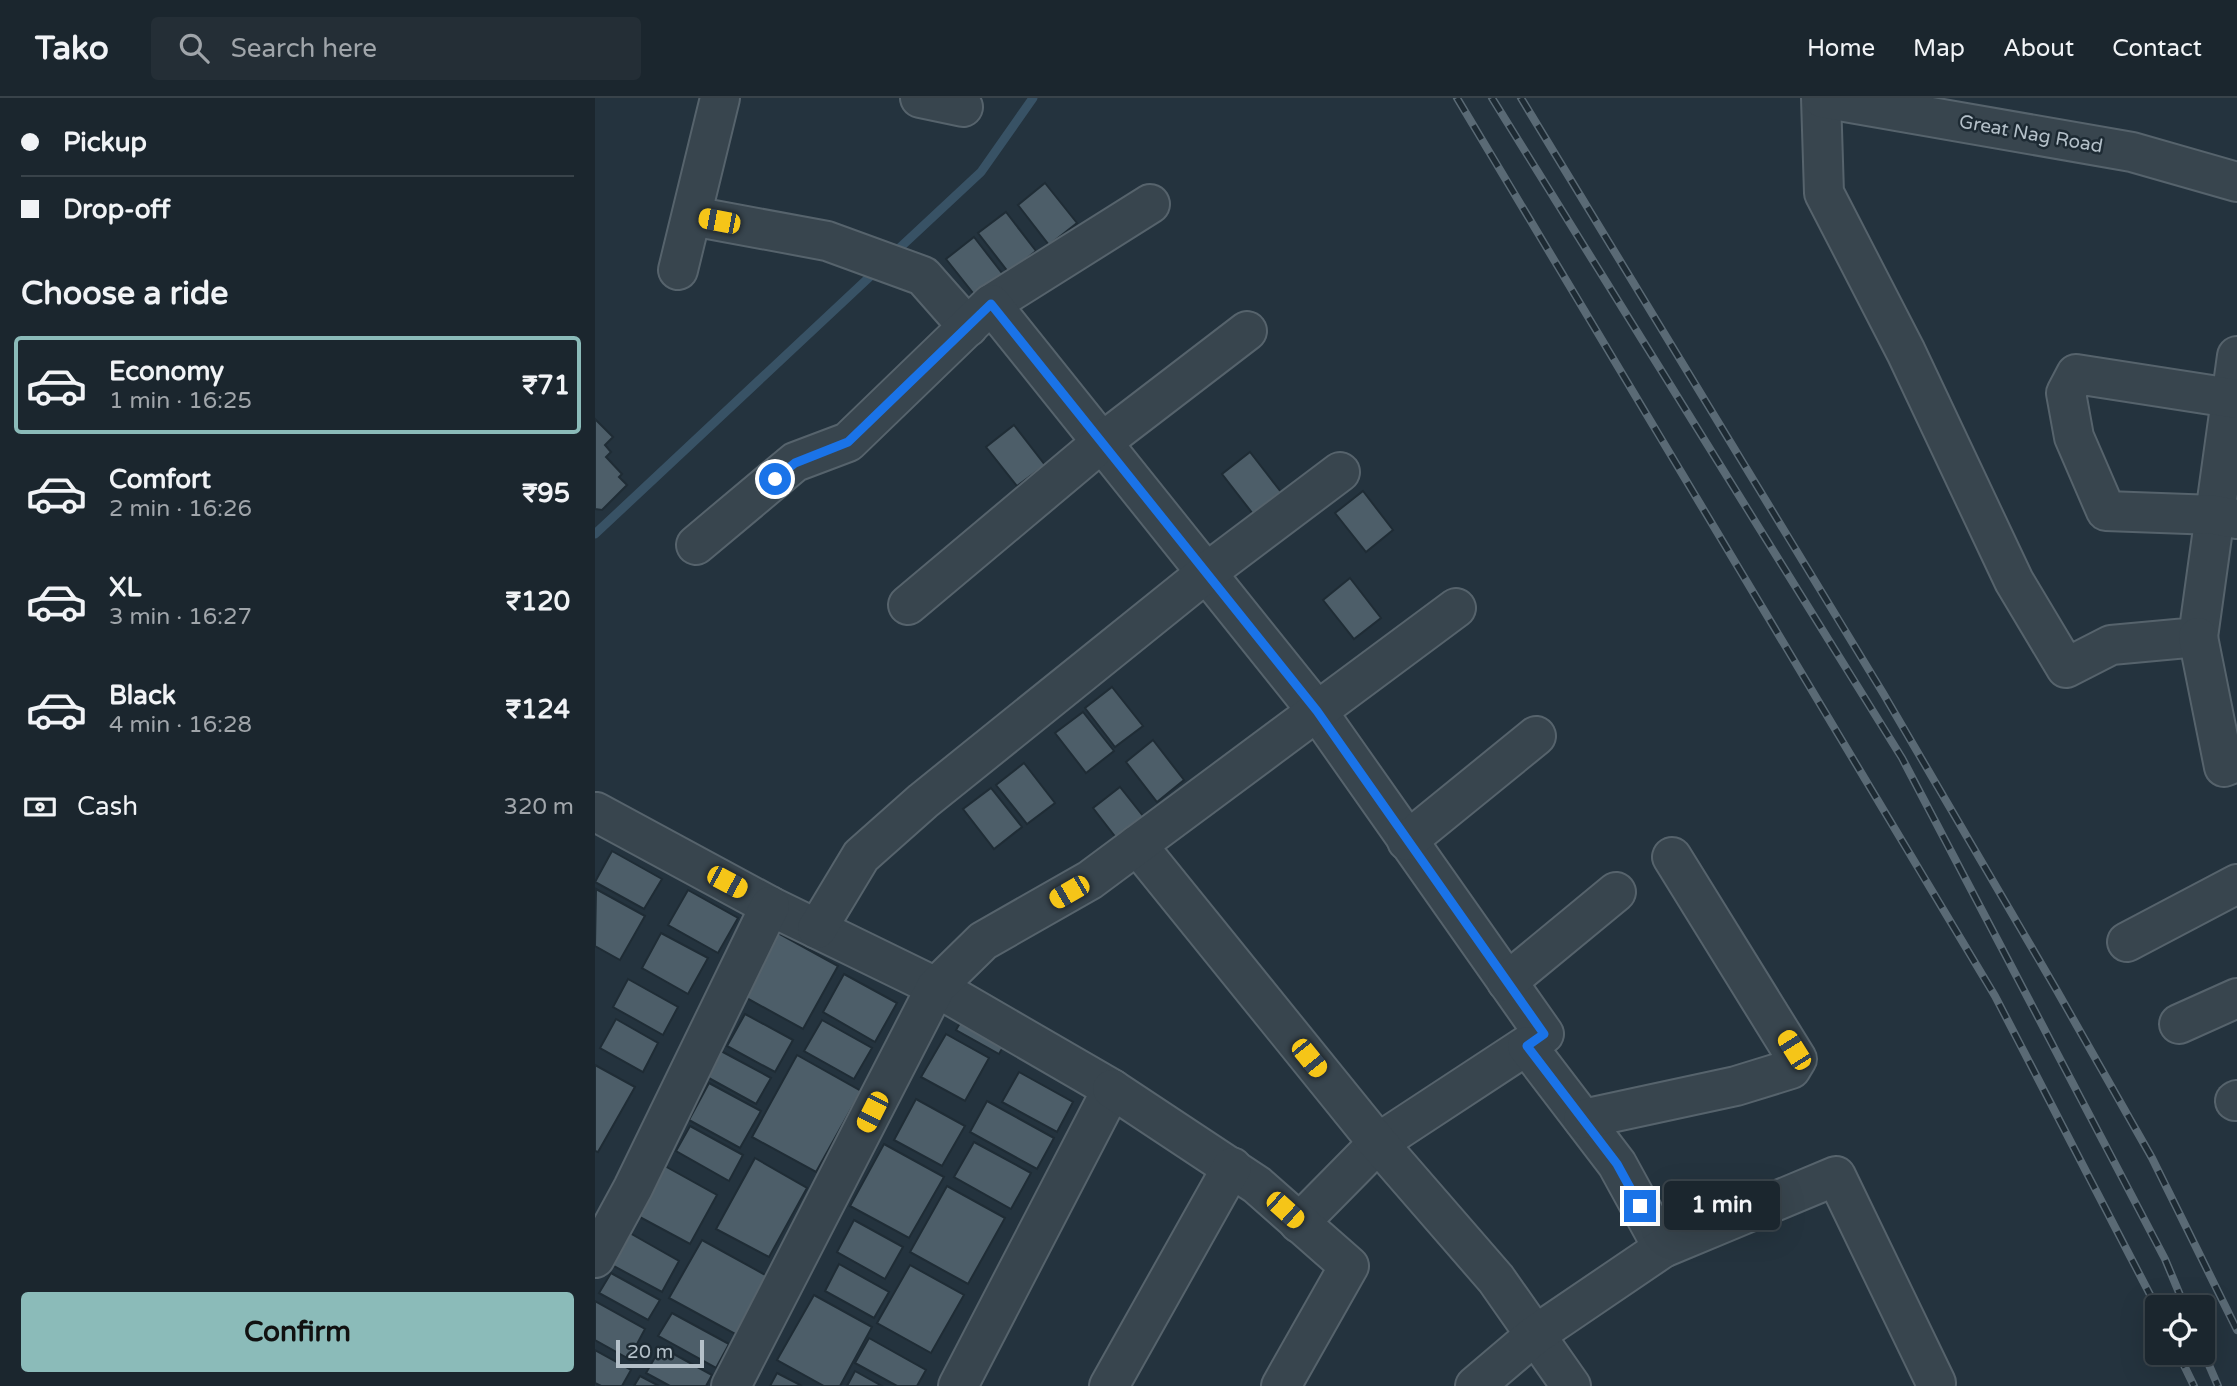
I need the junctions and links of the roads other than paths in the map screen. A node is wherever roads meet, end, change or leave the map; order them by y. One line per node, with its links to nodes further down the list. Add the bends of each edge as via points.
1 (720, 98): 7 (street)
2 (920, 98): 4 (street)
3 (1822, 98): 5 (street, Great Nag Road, via 2132,152); 20 (street, via 1824,193 1906,352 2014,581 2066,668 2111,645)
4 (963, 107)
5 (2237, 182)
6 (1150, 204): 9 (street)
7 (692, 216): 8 (street); 9 (street, via 827,241 923,276)
8 (678, 270)
9 (979, 316): 13 (street); 16 (street, via 848,442 795,463)
10 (1247, 331): 13 (street)
11 (2237, 356): 12 (street)
12 (2234, 398): 15 (street); 15 (street, via 2076,374 2066,393 2074,437 2106,511)
13 (1101, 443): 17 (street); 18 (street)
14 (1340, 472): 17 (street)
15 (2226, 517): 20 (street)
16 (696, 545)
17 (1206, 573): 21 (street); 31 (street, via 922,801 861,856)
18 (908, 605)
19 (1456, 608): 21 (street)
20 (2198, 637): 23 (street, via 2224,767)
21 (1317, 711): 25 (street); 26 (street)
22 (1536, 736): 25 (street)
23 (2237, 762)
24 (595, 813): 30 (street)
25 (1408, 841): 33 (street)
26 (1137, 845): 34 (street, via 1090,880 983,941); 40 (street)
27 (1672, 857): 39 (street, via 1797,1059 1791,1069 1736,1086)
28 (2237, 884): 32 (street)
29 (1616, 892): 33 (street)
30 (770, 906): 31 (street); 44 (street)
31 (817, 929): 34 (street)
32 (2127, 942)
33 (1507, 982): 37 (street, via 1544,1034)
34 (936, 987): 38 (street); 47 (street)
35 (2237, 998): 36 (street)
36 (2179, 1024)
37 (1527, 1046): 39 (street); 40 (street)
38 (1112, 1089): 41 (street); 48 (street)
39 (1583, 1119): 43 (street, via 1617,1164)
40 (1378, 1143): 42 (street); 45 (street, via 1496,1279)
41 (1232, 1167): 42 (street); 49 (street)
42 (1299, 1223): 50 (street, via 1349,1266)
43 (1663, 1248): 45 (street); 46 (street, via 1836,1176)
44 (595, 1258)
45 (1535, 1335): 51 (street); 52 (street)
46 (1932, 1385)
47 (731, 1386)
48 (958, 1386)
49 (1109, 1386)
50 (1281, 1386)
51 (1475, 1386)
52 (1571, 1386)

